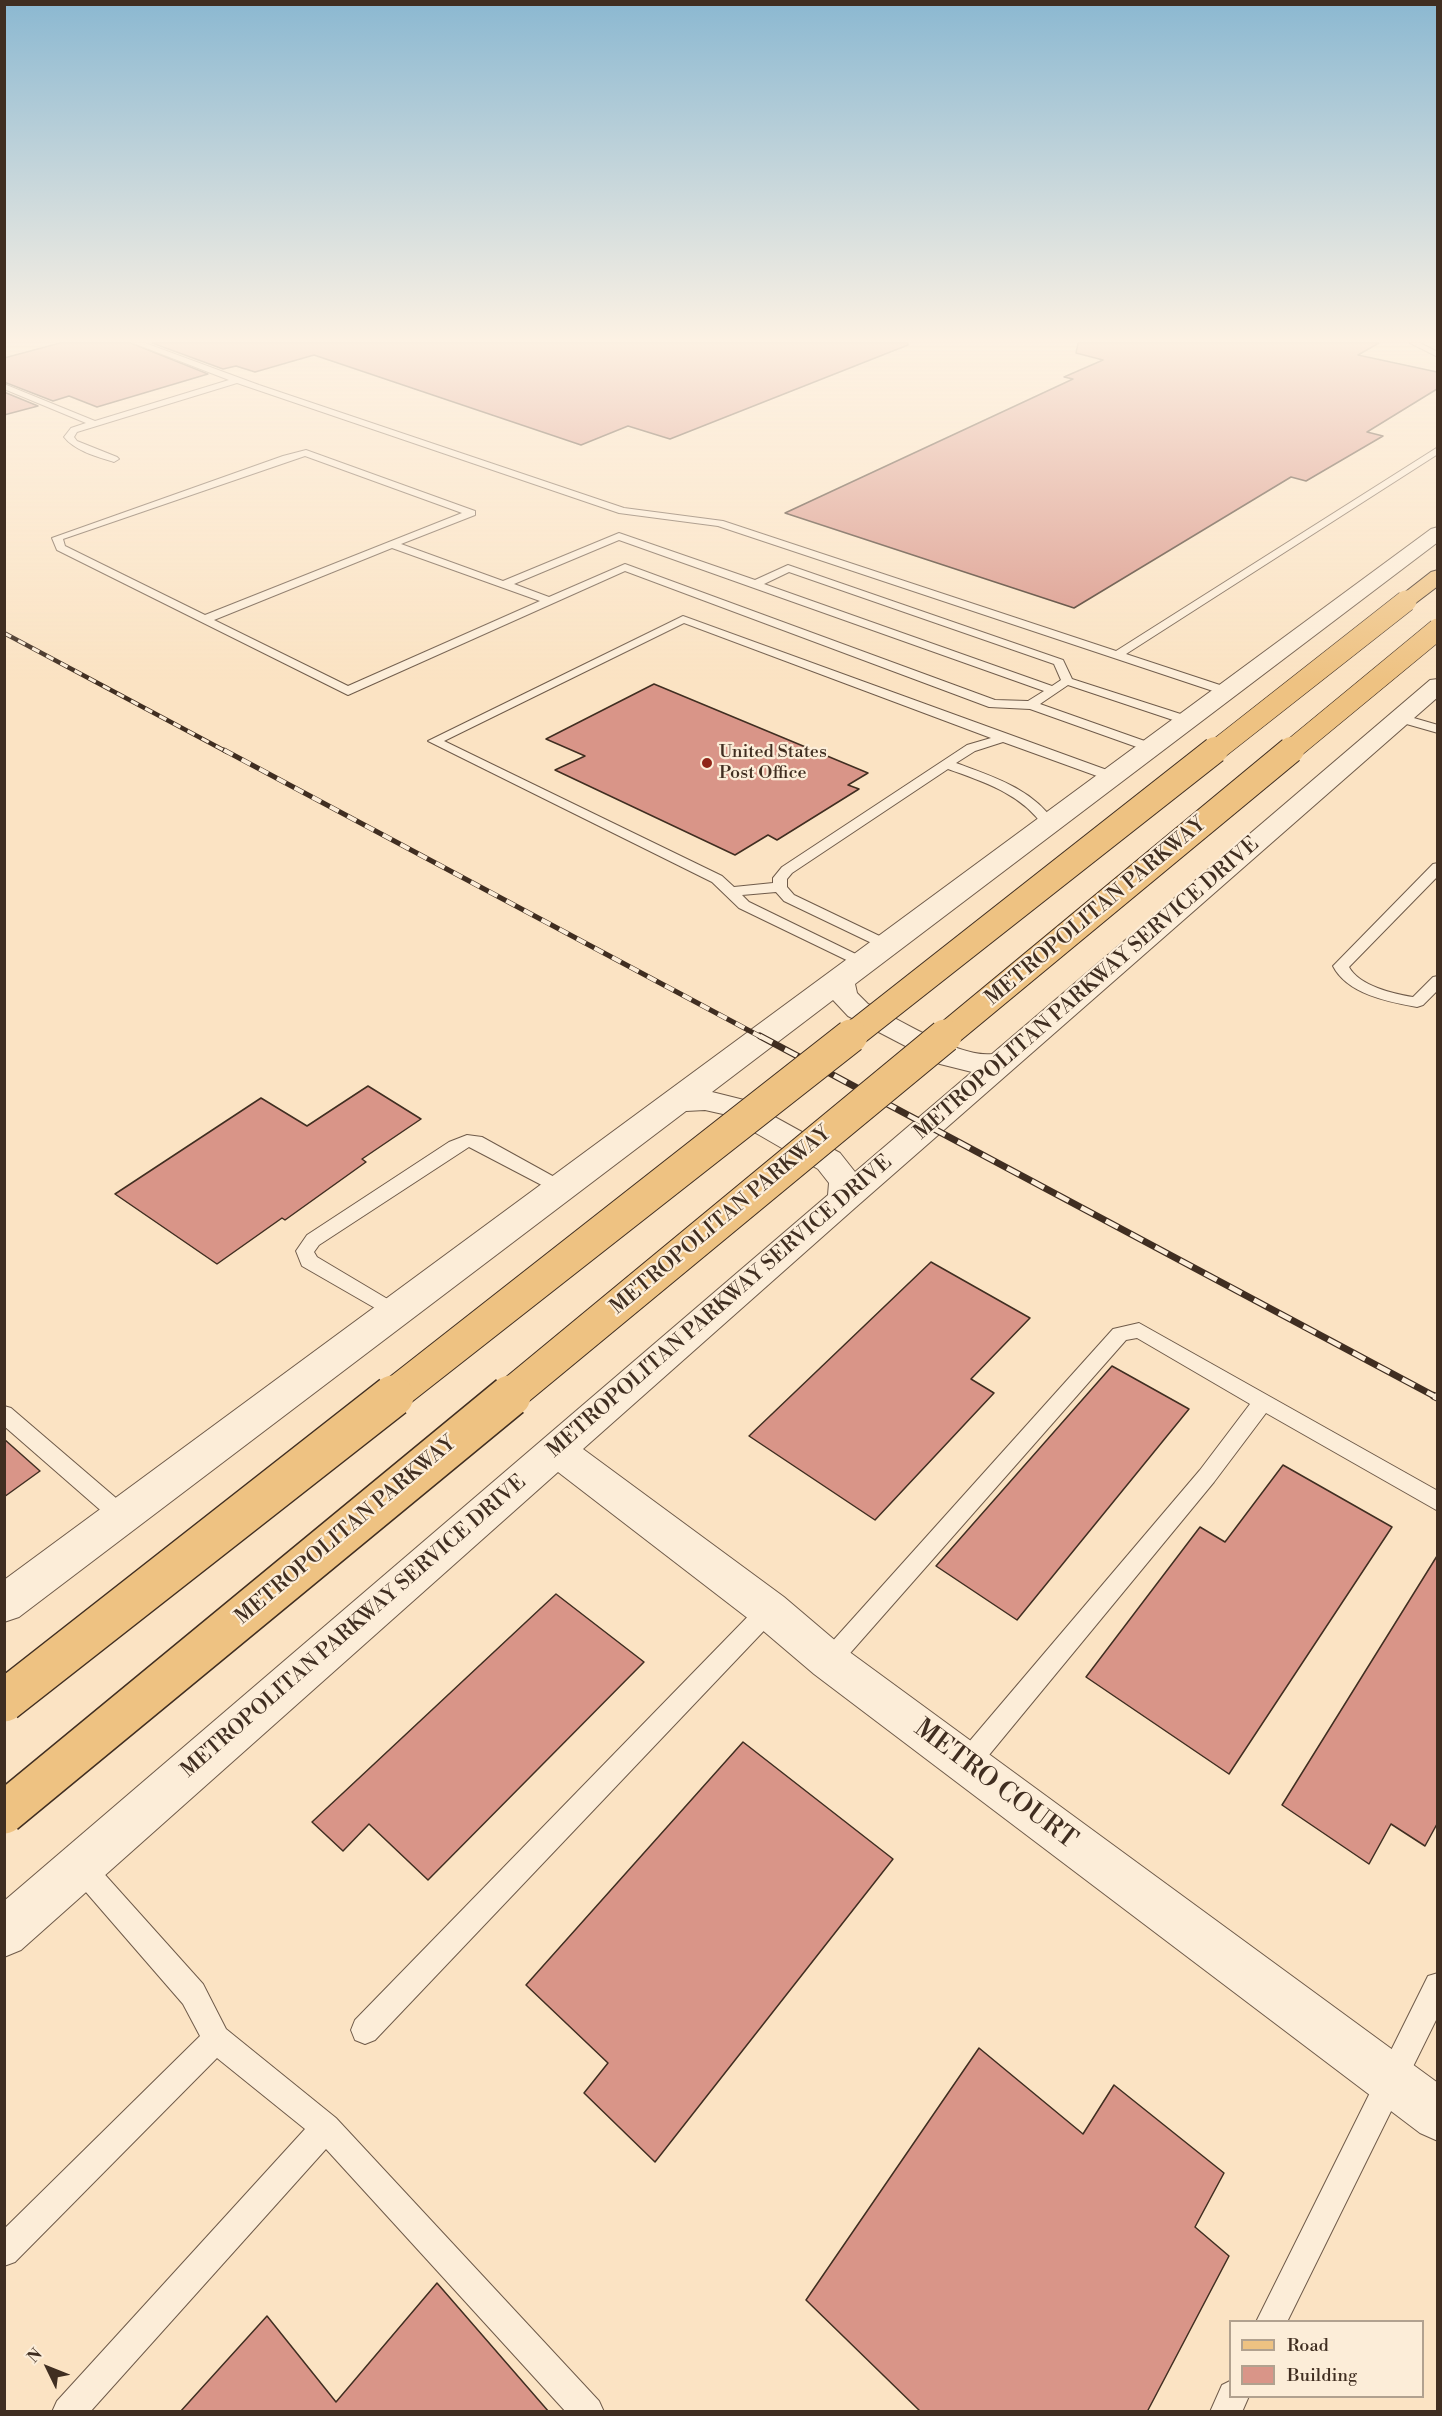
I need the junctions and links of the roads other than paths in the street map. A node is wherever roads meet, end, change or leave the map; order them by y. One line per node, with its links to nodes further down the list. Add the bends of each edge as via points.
1 (106, 456): 6 (lane)
2 (295, 456): 15 (lane, via 57,538 61,548)
3 (314, 456): 8 (lane, via 471,513)
4 (461, 456): 17 (lane, via 623,511 719,523)
5 (1428, 456): 17 (lane)
6 (114, 459)
7 (1437, 533): 21 (street)
8 (393, 545): 12 (lane); 15 (lane)
9 (662, 551): 10 (lane); 12 (lane, via 619,536); 13 (lane)
10 (625, 567): 14 (lane); 22 (lane, via 993,704)
11 (1437, 576): 50 (main road, bridge)
12 (506, 584): 14 (lane)
13 (756, 584): 18 (lane, via 788,568 1059,662); 20 (lane)
14 (550, 601): 15 (lane, via 348,691)
15 (206, 619)
16 (1437, 629): 52 (main road, METROPOLITAN PARKWAY, bridge)
17 (1119, 654): 21 (lane)
18 (1067, 681): 20 (lane); 24 (lane)
19 (1437, 685): 23 (street, METROPOLITAN PARKWAY SERVICE DRIVE)
20 (1053, 690): 22 (lane)
21 (1228, 692): 24 (street)
22 (1031, 705): 27 (lane)
23 (1400, 718): 25 (lane); 37 (street, METROPOLITAN PARKWAY SERVICE DRIVE)
24 (1189, 721): 27 (street)
25 (1437, 729)
26 (1003, 738): 28 (lane, via 971,748); 29 (lane); 33 (lane, via 683,619 434,741 717,879)
27 (1152, 748): 29 (street)
28 (946, 764): 30 (lane, via 1031,802 1044,813); 32 (lane, via 787,870 780,878)
29 (1113, 777): 30 (street)
30 (1048, 824): 34 (street)
31 (1437, 867): 36 (lane, via 1341,966 1342,974 1350,980 1401,1001 1417,1002)
32 (780, 887): 33 (lane); 34 (lane, via 789,898)
33 (730, 892): 35 (lane, via 744,905)
34 (885, 944): 35 (street)
35 (850, 970): 37 (street, via 844,996 858,1010 951,1057 981,1065); 38 (street)
36 (1437, 980)
37 (1001, 1063): 40 (street, METROPOLITAN PARKWAY SERVICE DRIVE)
38 (675, 1102): 39 (street); 40 (street, via 705,1100 733,1107 829,1161 845,1181)
39 (561, 1188): 41 (street); 41 (lane, via 476,1141 467,1141 313,1240 305,1251 309,1261)
40 (844, 1199): 44 (street, METROPOLITAN PARKWAY SERVICE DRIVE)
41 (394, 1312): 46 (street)
42 (1263, 1402): 45 (lane); 49 (lane, via 1139,1329 1120,1334); 51 (lane, via 1207,1476)
43 (4, 1414): 46 (lane)
44 (556, 1450): 48 (street, METRO COURT); 53 (street, METROPOLITAN PARKWAY SERVICE DRIVE)
45 (1437, 1502)
46 (122, 1516): 47 (street)
47 (4, 1604)
48 (769, 1610): 49 (street, METRO COURT); 56 (lane)
49 (829, 1661): 51 (street, METRO COURT)
50 (4, 1701)
51 (966, 1764): 58 (street, METRO COURT)
52 (4, 1813)
53 (81, 1867): 54 (street, METROPOLITAN PARKWAY SERVICE DRIVE); 57 (lane, via 193,1994)
54 (4, 1933)
55 (1437, 1986): 58 (lane)
56 (365, 2030)
57 (216, 2039): 60 (lane); 61 (lane)
58 (1391, 2081): 59 (street, METRO COURT); 62 (lane)
59 (1437, 2115)
60 (326, 2128): 64 (lane); 65 (lane)
61 (4, 2251)
62 (1272, 2320)
63 (1233, 2398): 66 (lane)
64 (68, 2412)
65 (588, 2412)
66 (1226, 2412)

